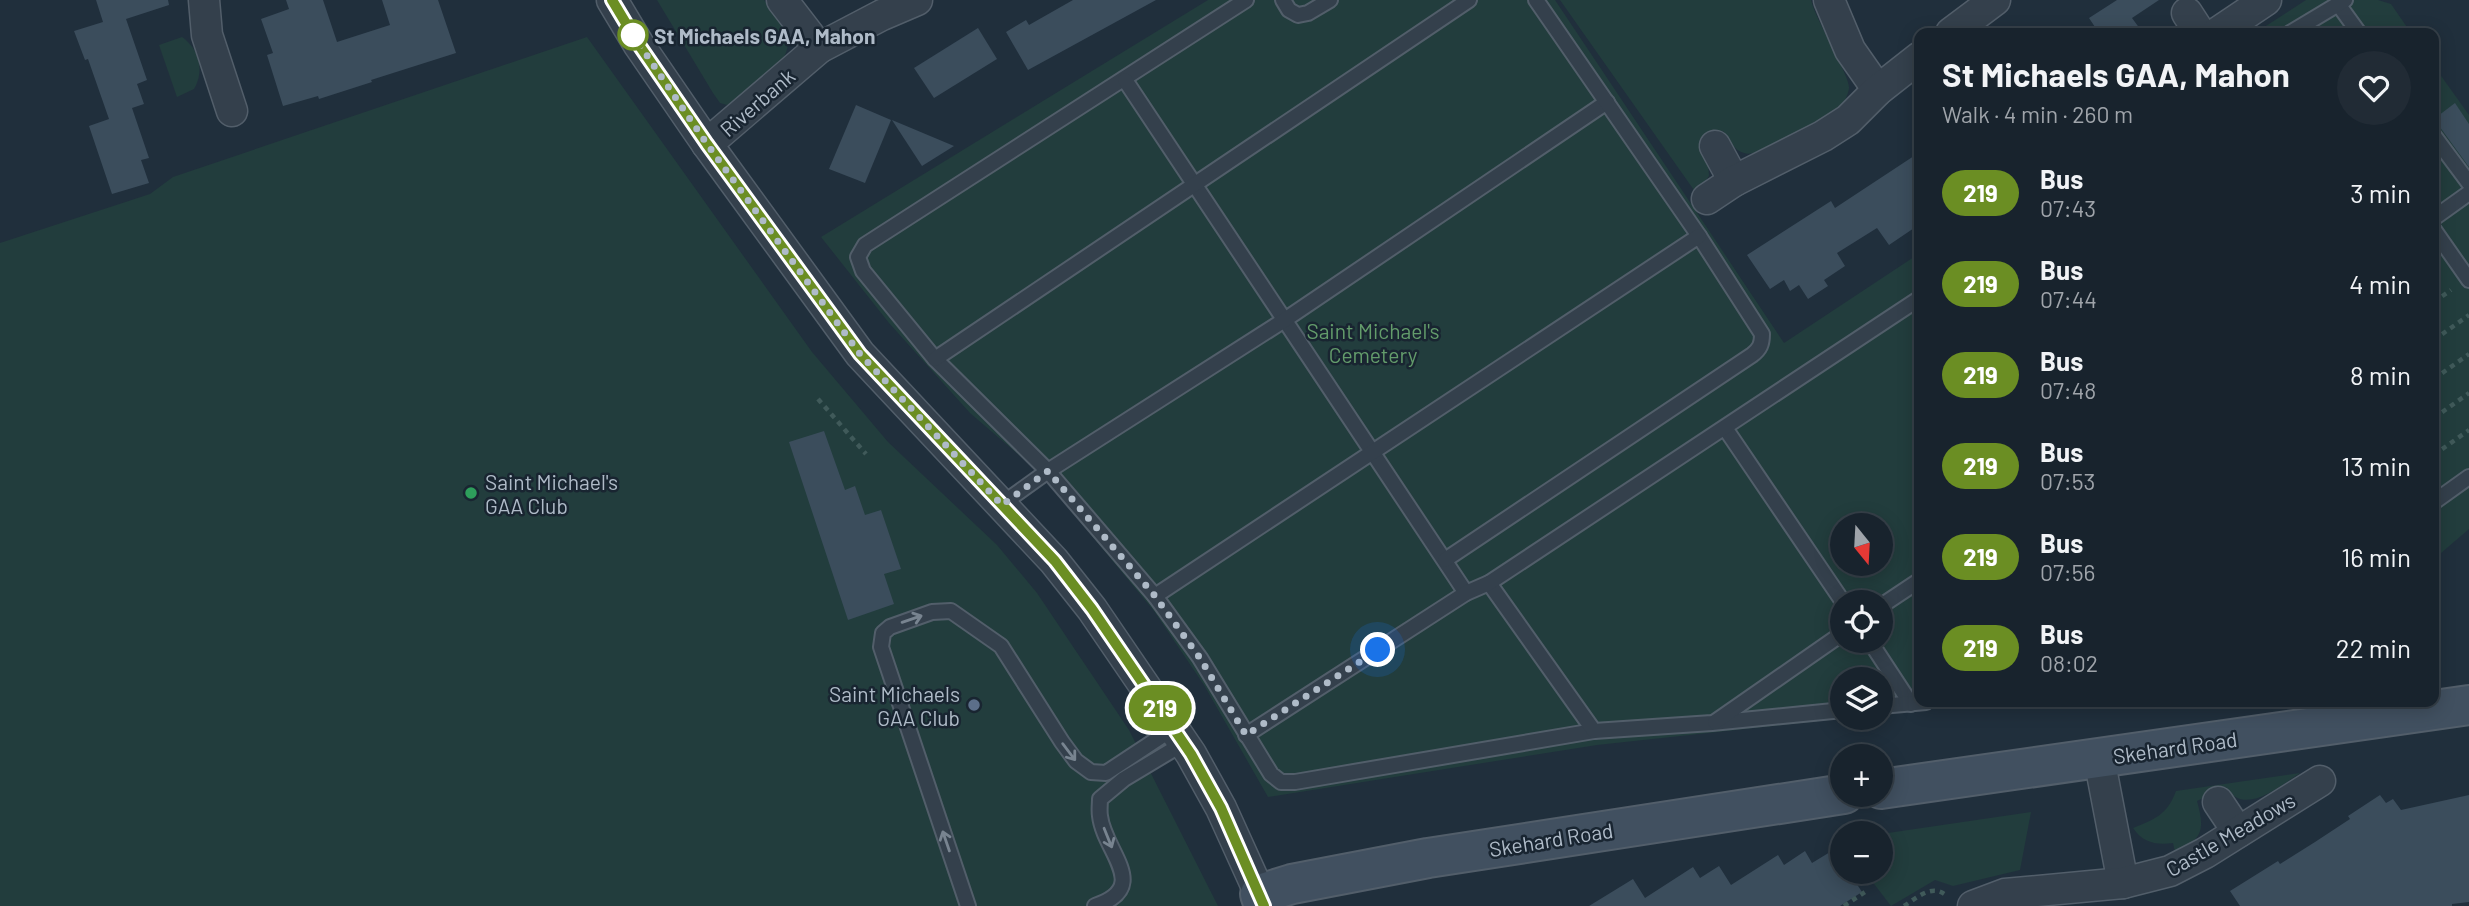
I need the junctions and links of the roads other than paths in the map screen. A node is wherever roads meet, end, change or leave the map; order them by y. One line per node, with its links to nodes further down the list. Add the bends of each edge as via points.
1 (204, 0): 23 (street, via 207,35)
2 (612, 0): 25 (street)
3 (782, 0): 18 (street)
4 (917, 0): 18 (street, Riverbank)
5 (1246, 0): 20 (lane)
6 (1283, 0): 7 (lane, via 1298,15)
7 (1330, 0)
8 (1469, 0): 29 (lane)
9 (1536, 0): 22 (lane)
10 (1829, 0): 21 (street, via 1850,50)
11 (1995, 0): 14 (street)
12 (2266, 0): 15 (street)
13 (2341, 2): 16 (lane); 17 (lane)
14 (1958, 28)
15 (2224, 28)
16 (2302, 28)
17 (2356, 28)
18 (819, 48): 25 (street, Riverbank)
19 (1914, 62): 21 (street)
20 (1125, 80): 29 (lane); 38 (lane, via 865,246 858,257 863,271)
21 (1878, 90): 27 (street, via 1848,120 1814,143)
22 (1607, 102): 33 (lane); 37 (lane)
23 (232, 111)
24 (2439, 143): 28 (lane)
25 (707, 144): 44 (street, via 860,354)
26 (1716, 146): 27 (street)
27 (1734, 181): 31 (street)
28 (2469, 183)
29 (1196, 184): 37 (lane); 38 (lane)
30 (2469, 193): 32 (lane)
31 (1707, 199)
32 (2439, 214)
33 (1699, 236): 40 (lane); 45 (lane, via 1762,334 1759,349)
34 (2439, 237): 35 (lane)
35 (2469, 280)
36 (1914, 302): 39 (lane)
37 (1286, 319): 40 (lane); 41 (lane)
38 (935, 359): 41 (lane)
39 (1725, 428): 46 (lane); 48 (lane)
40 (1374, 451): 45 (lane); 50 (lane)
41 (1048, 471): 44 (lane); 50 (lane)
42 (2469, 477): 43 (lane)
43 (2439, 498)
44 (1002, 505): 62 (street, via 1074,585)
45 (1445, 560): 49 (lane)
46 (1489, 583): 49 (lane); 60 (lane)
47 (1914, 584): 51 (lane)
48 (1835, 590)
49 (1466, 593): 61 (lane)
50 (1155, 596): 61 (lane, via 1200,658)
51 (1893, 598)
52 (1830, 641): 59 (lane)
53 (1879, 653): 54 (lane)
54 (1914, 698)
55 (1914, 703): 56 (lane)
56 (1893, 705)
57 (2469, 705): 63 (street, Skehard Road)
58 (1830, 711): 59 (lane)
59 (1712, 723): 60 (lane)
60 (1594, 731): 61 (lane, via 1295,782 1281,782 1271,774)
61 (1246, 735)
62 (1179, 736): 70 (street, via 1221,808); 71 (lane, one-way to 62, via 881,647 883,633 890,627 932,612 951,611 1001,646 1062,742 1091,772 1106,773); 72 (lane, one-way to 72, via 1100,799 1100,817 1124,876 1118,894)
63 (2099, 758): 65 (street, Skehard Road); 69 (street)
64 (2320, 781): 68 (street, Castle Meadows)
65 (1893, 787)
66 (1830, 796): 70 (street, Skehard Road, via 1428,858 1292,884)
67 (2218, 802): 68 (street)
68 (2238, 832): 69 (street, Castle Meadows, via 2170,871)
69 (2123, 883): 73 (street, Castle Meadows, via 2018,892)
70 (1262, 900)
71 (968, 906)
72 (1095, 906)
73 (1973, 906)

